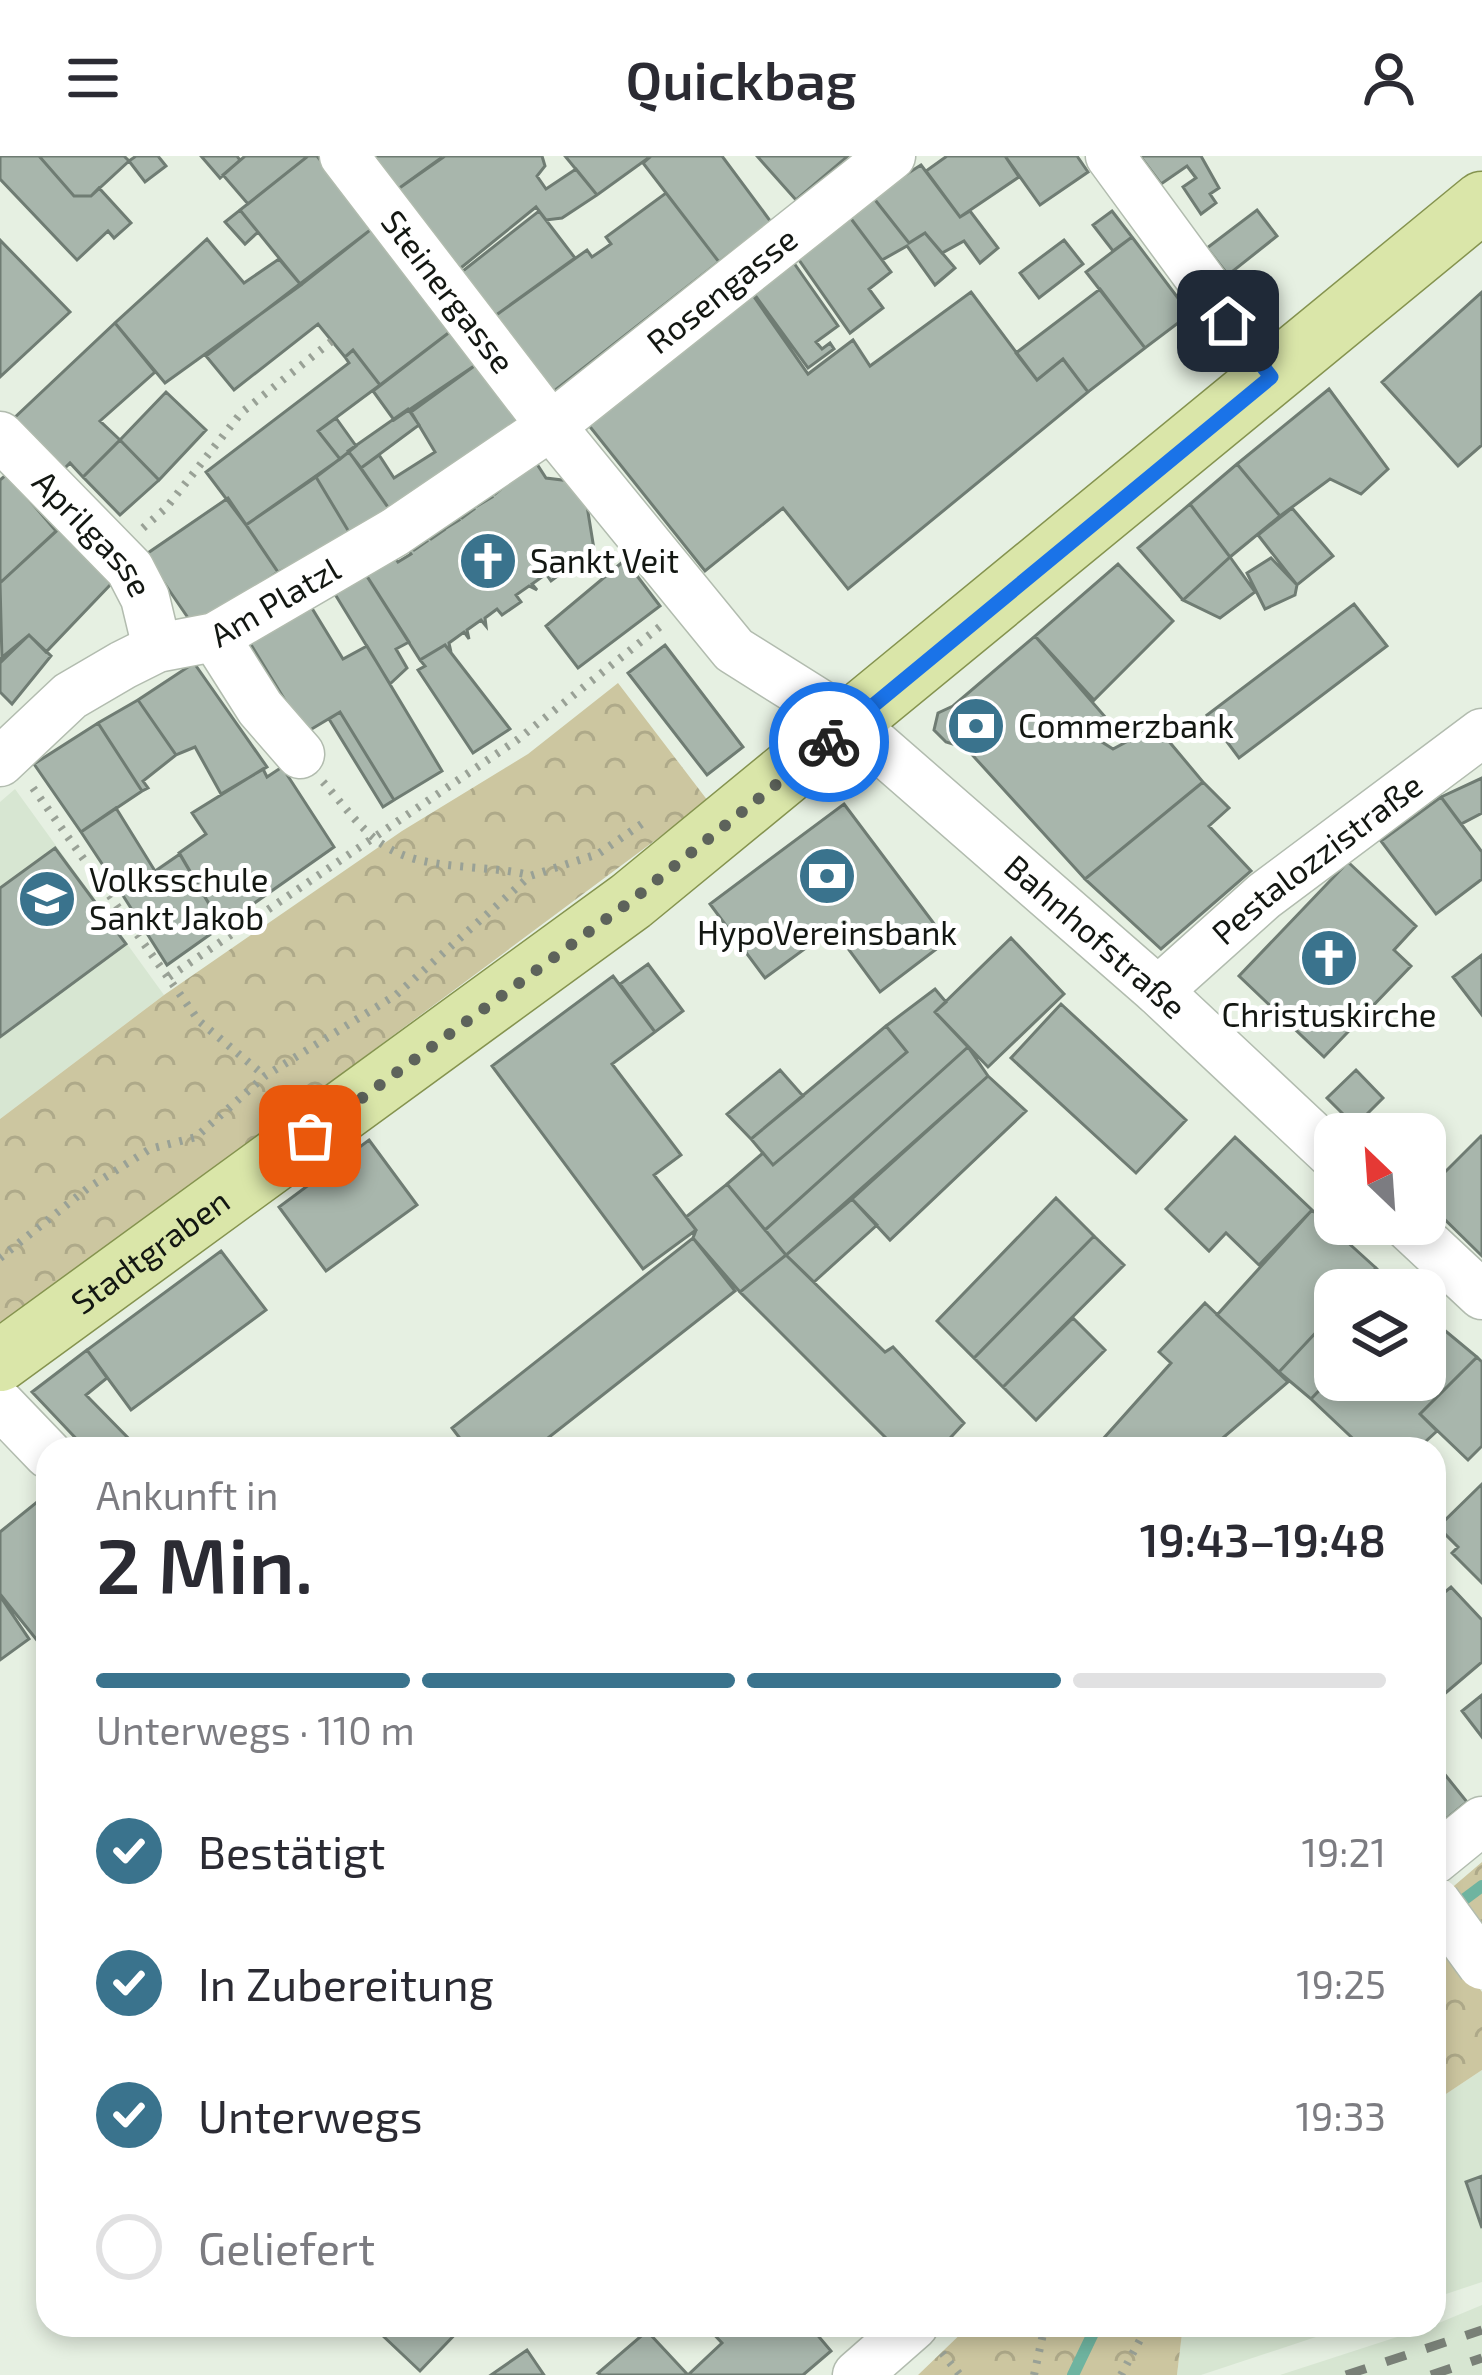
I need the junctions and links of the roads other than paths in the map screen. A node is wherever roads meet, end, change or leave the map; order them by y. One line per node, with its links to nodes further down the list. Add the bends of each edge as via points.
1 (344, 156): 6 (street, Steinergasse)
2 (891, 156): 6 (street, Rosengasse)
3 (1110, 156): 5 (street)
4 (1482, 202): 5 (main road, Stadtgraben)
5 (1271, 377): 11 (main road, Stadtgraben)
6 (550, 426): 8 (street, Steinergasse); 9 (street, Am Platzl, via 395,532)
7 (0, 436): 10 (street, Aprilgasse, via 114,552 145,598)
8 (693, 603): 11 (street, Bahnhofstraße, via 760,670)
9 (215, 637): 10 (street, Am Platzl); 14 (street)
10 (157, 648): 13 (street, Am Platzl, via 70,695)
11 (852, 724): 15 (street, Bahnhofstraße); 19 (main road, Stadtgraben, via 631,901)
12 (1482, 733): 15 (street, Pestalozzistraße, via 1297,870)
13 (4, 757)
14 (306, 762)
15 (1158, 991): 16 (street, Bahnhofstraße)
16 (1314, 1137)
17 (1428, 1245): 18 (street)
18 (1482, 1295)
19 (0, 1361)
20 (0, 1404): 21 (street)
21 (36, 1442)
22 (1482, 1821): 23 (street)
23 (1446, 1872)
24 (1446, 1905): 25 (street, bridge)
25 (1482, 1965)

